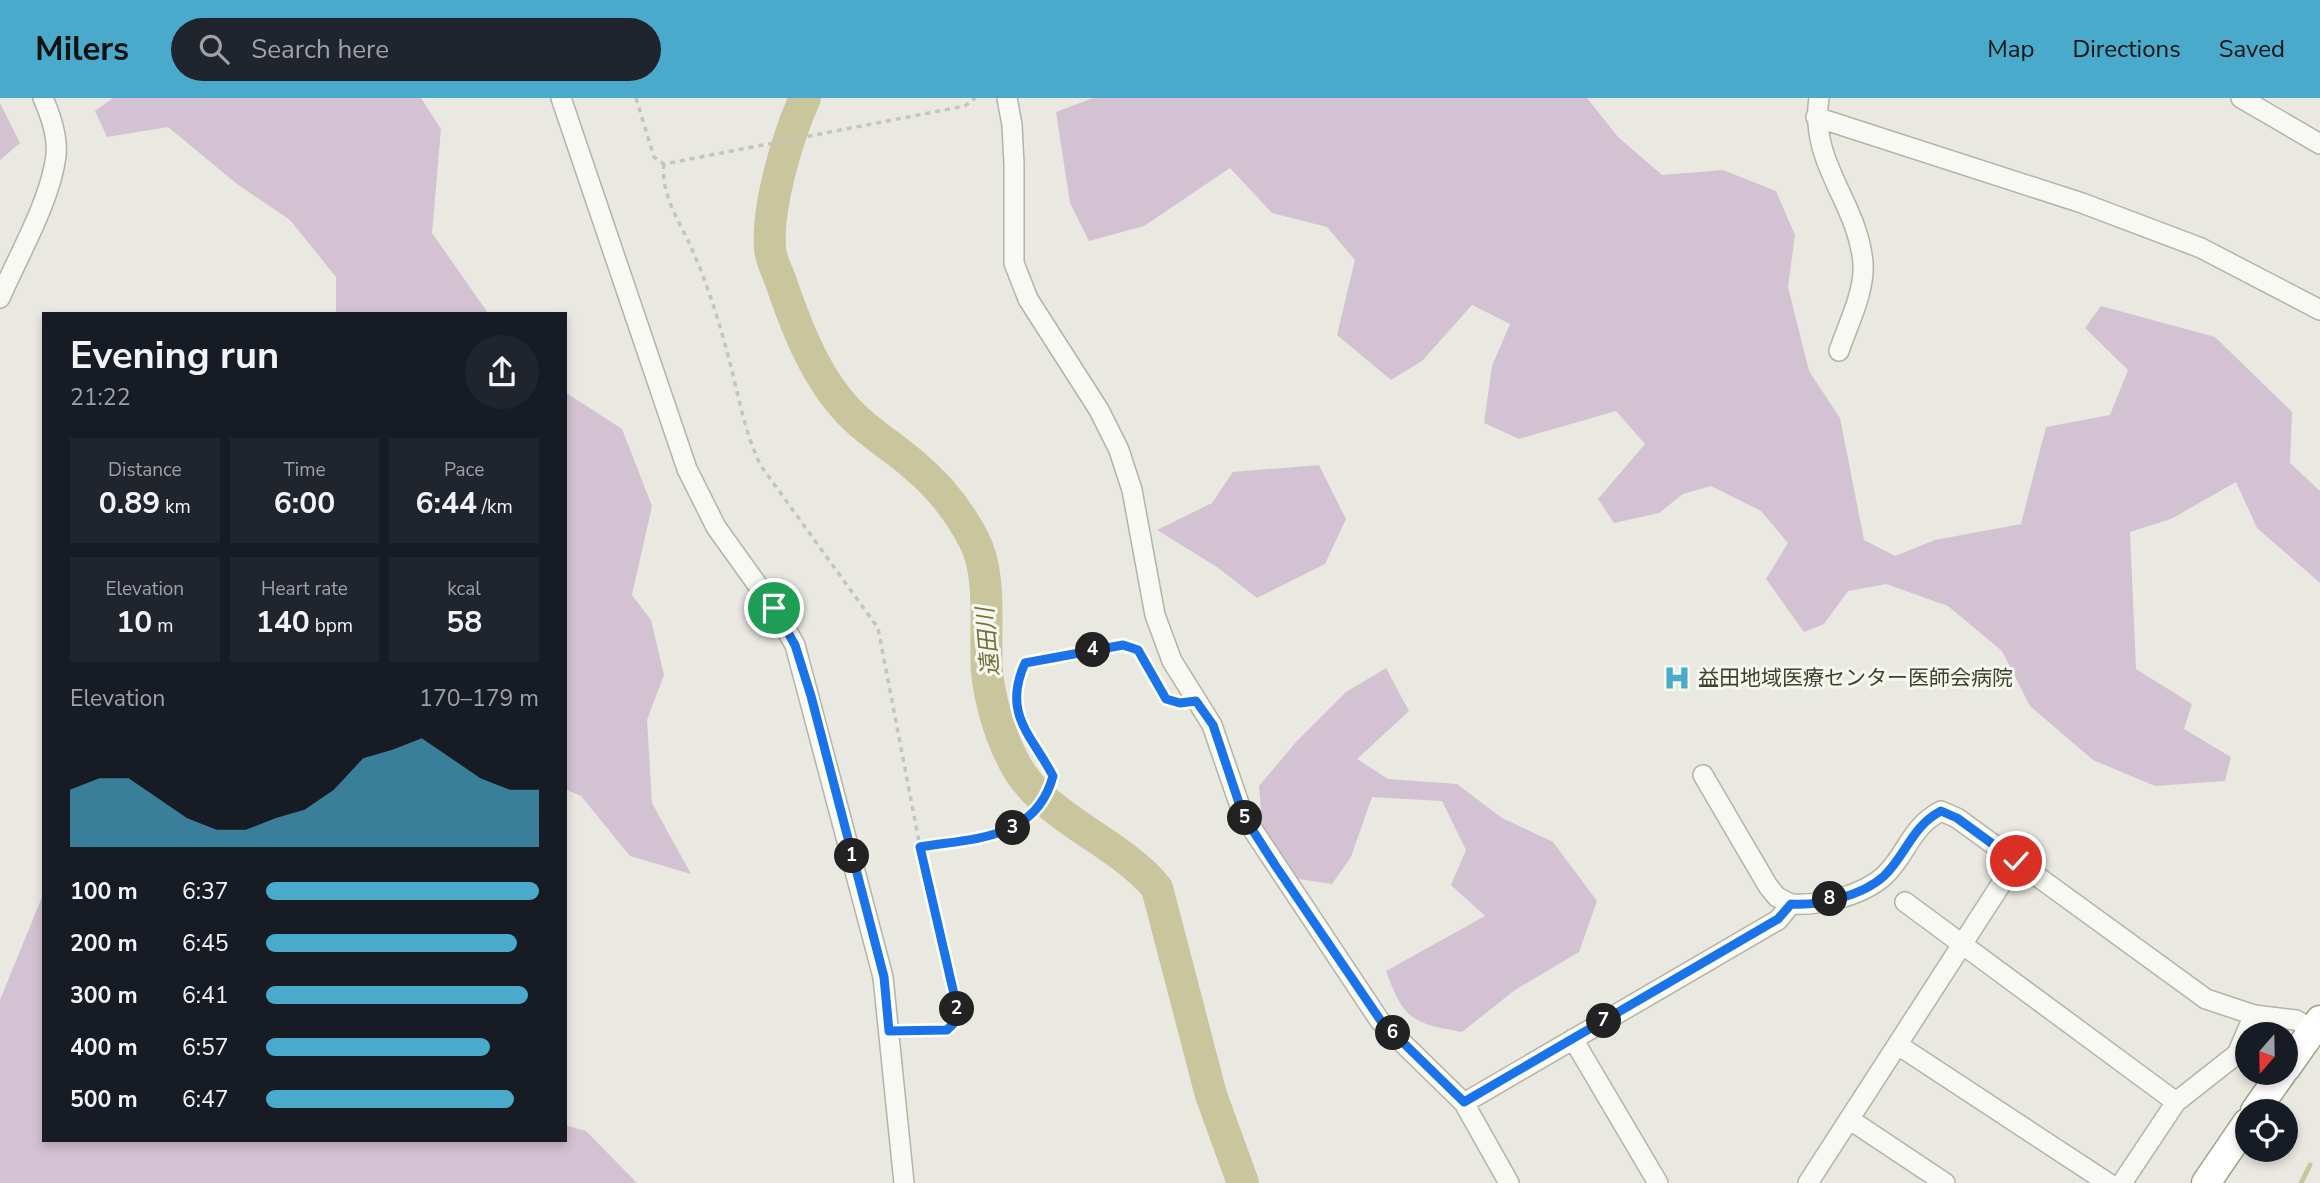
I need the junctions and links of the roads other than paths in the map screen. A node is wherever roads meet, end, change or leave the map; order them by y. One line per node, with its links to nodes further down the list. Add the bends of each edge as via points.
1 (43, 98): 7 (street, via 53,120 56,155 46,191)
2 (561, 98): 24 (street, via 687,469 716,527 795,645 884,977)
3 (1007, 98): 20 (street, via 1013,125 1014,263 1028,299 1099,410 1119,450 1132,490 1155,615 1172,662 1213,725 1243,815 1275,865 1381,1021)
4 (2241, 98): 6 (street)
5 (1818, 108): 8 (street, via 2201,248); 9 (street, via 1817,138 1863,262 1861,285)
6 (2320, 144)
7 (0, 299)
8 (2320, 310)
9 (1839, 351)
10 (1703, 775): 13 (street, via 1768,886)
11 (2016, 861): 13 (street, via 1941,811 1924,820 1884,876 1863,890 1807,905); 14 (street); 15 (street, via 2206,999)
12 (1905, 902): 14 (street)
13 (1791, 904): 17 (street, via 1778,919)
14 (1964, 945): 18 (street); 21 (street)
15 (2254, 1015): 16 (street); 21 (street, via 2237,1054)
16 (2316, 1025): 19 (highway)
17 (1573, 1039): 20 (street); 26 (street)
18 (1898, 1045): 22 (street); 29 (street)
19 (2298, 1051)
20 (1464, 1102): 25 (street)
21 (2176, 1102): 30 (street)
22 (1849, 1119): 27 (street); 28 (street)
23 (2235, 1141): 31 (highway)
24 (904, 1183)
25 (1509, 1183)
26 (1658, 1183)
27 (1808, 1183)
28 (1945, 1183)
29 (2108, 1183)
30 (2122, 1183)
31 (2206, 1183)

